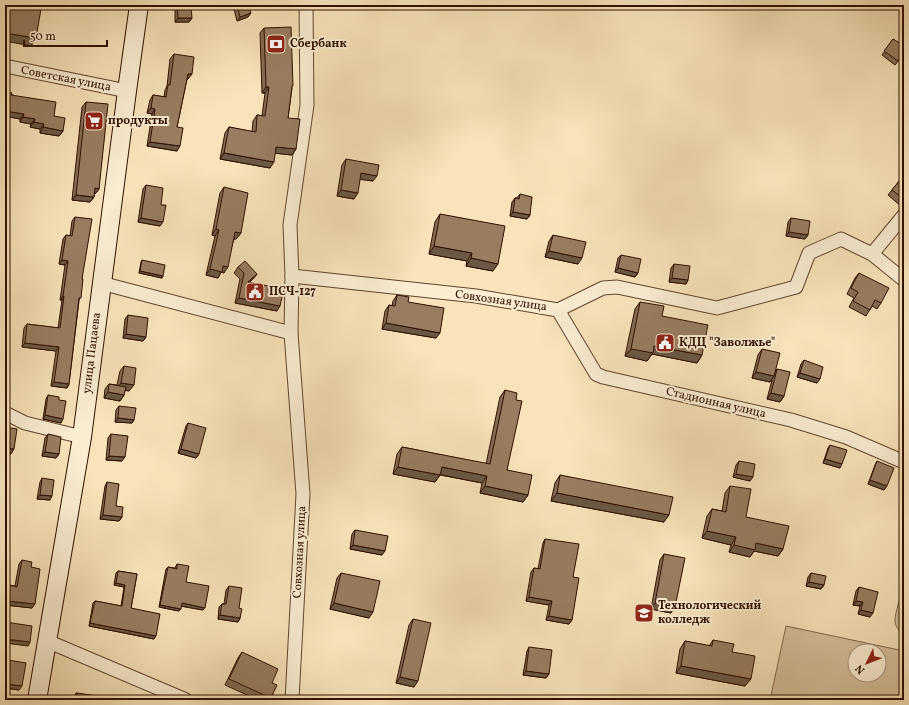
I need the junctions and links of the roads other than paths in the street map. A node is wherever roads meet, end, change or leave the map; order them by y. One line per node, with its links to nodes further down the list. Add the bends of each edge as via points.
1 (140, 5): 4 (street, улица Пацаева)
2 (306, 5): 7 (street, Совхозная улица, via 307,105 290,225)
3 (5, 66): 4 (street, Советская улица)
4 (127, 91): 9 (street, улица Пацаева)
5 (904, 215): 6 (street)
6 (872, 254): 8 (street); 10 (street, Совхозная улица, via 842,240 809,253 796,287 717,308 617,287 603,288)
7 (292, 276): 10 (street, Совхозная улица, via 476,296); 11 (street, Совхозная улица)
8 (904, 280)
9 (101, 283): 11 (street); 13 (street, улица Пацаева)
10 (558, 310): 14 (street, Стадионная улица, via 596,374 791,420 846,437)
11 (291, 333): 18 (street, Совхозная улица, via 304,494)
12 (5, 413): 13 (street, via 25,423)
13 (82, 437): 15 (street, улица Пацаева)
14 (904, 462)
15 (47, 641): 16 (street, улица Пацаева); 17 (street)
16 (37, 700)
17 (186, 700)
18 (292, 700)

